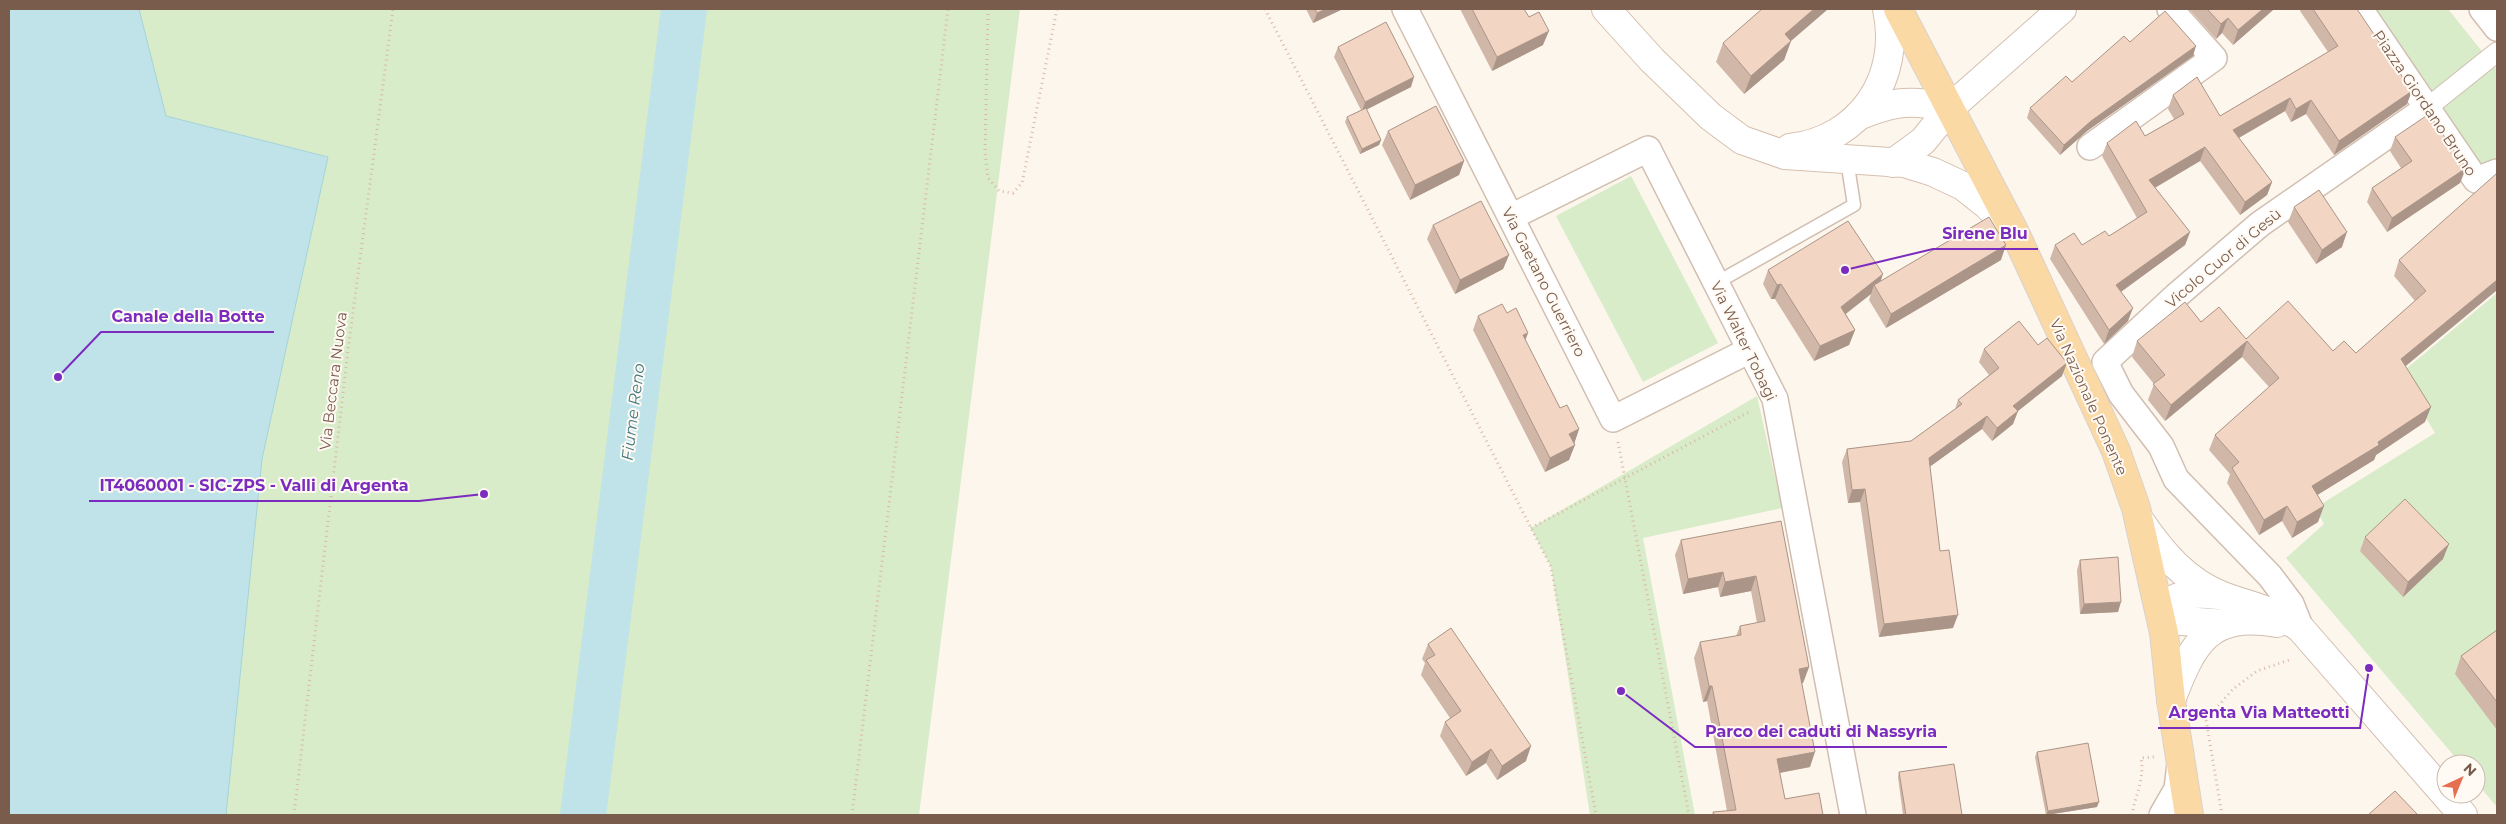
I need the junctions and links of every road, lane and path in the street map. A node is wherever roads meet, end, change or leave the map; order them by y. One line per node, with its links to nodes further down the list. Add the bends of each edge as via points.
1 (393, 9): 39 (path, Via Beccara Nuova, via 346,360)
2 (948, 9): 40 (path)
3 (988, 9): 4 (path, via 985,153 988,178 999,191 1012,193 1022,183)
4 (1057, 9)
5 (1265, 9): 32 (path)
6 (1405, 9): 24 (street, Via Gaetano Guerriero)
7 (1606, 9): 20 (street, via 1652,60 1711,117 1742,140)
8 (1887, 9): 18 (street, via 1890,45 1886,65 1871,102)
9 (1898, 9): 16 (main road, Via Nazionale Ponente)
10 (2062, 9): 16 (street)
11 (2170, 9): 19 (street, via 2214,58)
12 (2360, 9): 17 (street, Piazza Giordano Bruno)
13 (2482, 9): 14 (street)
14 (2497, 28)
15 (2497, 52): 17 (street)
16 (1950, 108): 18 (street, via 1922,102 1900,102); 22 (street, via 1923,141); 25 (main road, Via Nazionale Ponente)
17 (2427, 108): 23 (street, Piazza Giordano Bruno, via 2476,180); 36 (street, Vicolo Cuor di Gesù, via 2260,224 2105,362 2121,394 2161,446 2176,479 2270,576 2291,604)
18 (1858, 116): 20 (street, via 1842,130 1820,142)
19 (2090, 147)
20 (1771, 150): 21 (street, via 1785,155)
21 (1847, 160): 22 (street); 26 (lane, via 1854,205)
22 (1893, 163): 25 (street, via 1933,172 1963,186)
23 (2497, 172)
24 (1511, 217): 26 (street, Via Walter Tobagi, via 1648,149); 29 (street, Via Gaetano Guerriero)
25 (2015, 233): 31 (main road, Via Nazionale Ponente, via 2116,451)
26 (1716, 284): 27 (street, Via Walter Tobagi)
27 (1750, 350): 28 (street, Via Walter Tobagi); 29 (street)
28 (1775, 399): 30 (path); 43 (street, Via Walter Tobagi)
29 (1614, 419): 30 (path)
30 (1625, 478): 32 (path); 42 (path)
31 (2140, 520): 33 (street, via 2160,550 2177,567 2195,582); 34 (main road, Via Nazionale Ponente)
32 (1531, 528): 41 (path, via 1551,567)
33 (2222, 596): 34 (street, via 2184,594); 36 (street, via 2288,619)
34 (2159, 608): 35 (street, via 2182,621); 37 (main road, Via Nazionale Ponente)
35 (2230, 624): 36 (street, via 2267,621); 37 (street, via 2202,637 2188,657)
36 (2308, 637): 46 (path, via 2294,658 2257,670 2233,688 2206,720); 47 (street)
37 (2171, 700): 38 (main road, Via Nazionale Ponente)
38 (2180, 762): 44 (street, via 2177,789); 45 (main road, Via Nazionale Ponente)
39 (294, 815)
40 (852, 815)
41 (1596, 815)
42 (1689, 815)
43 (1853, 815)
44 (2162, 815)
45 (2189, 815)
46 (2222, 815)
47 (2463, 815)

